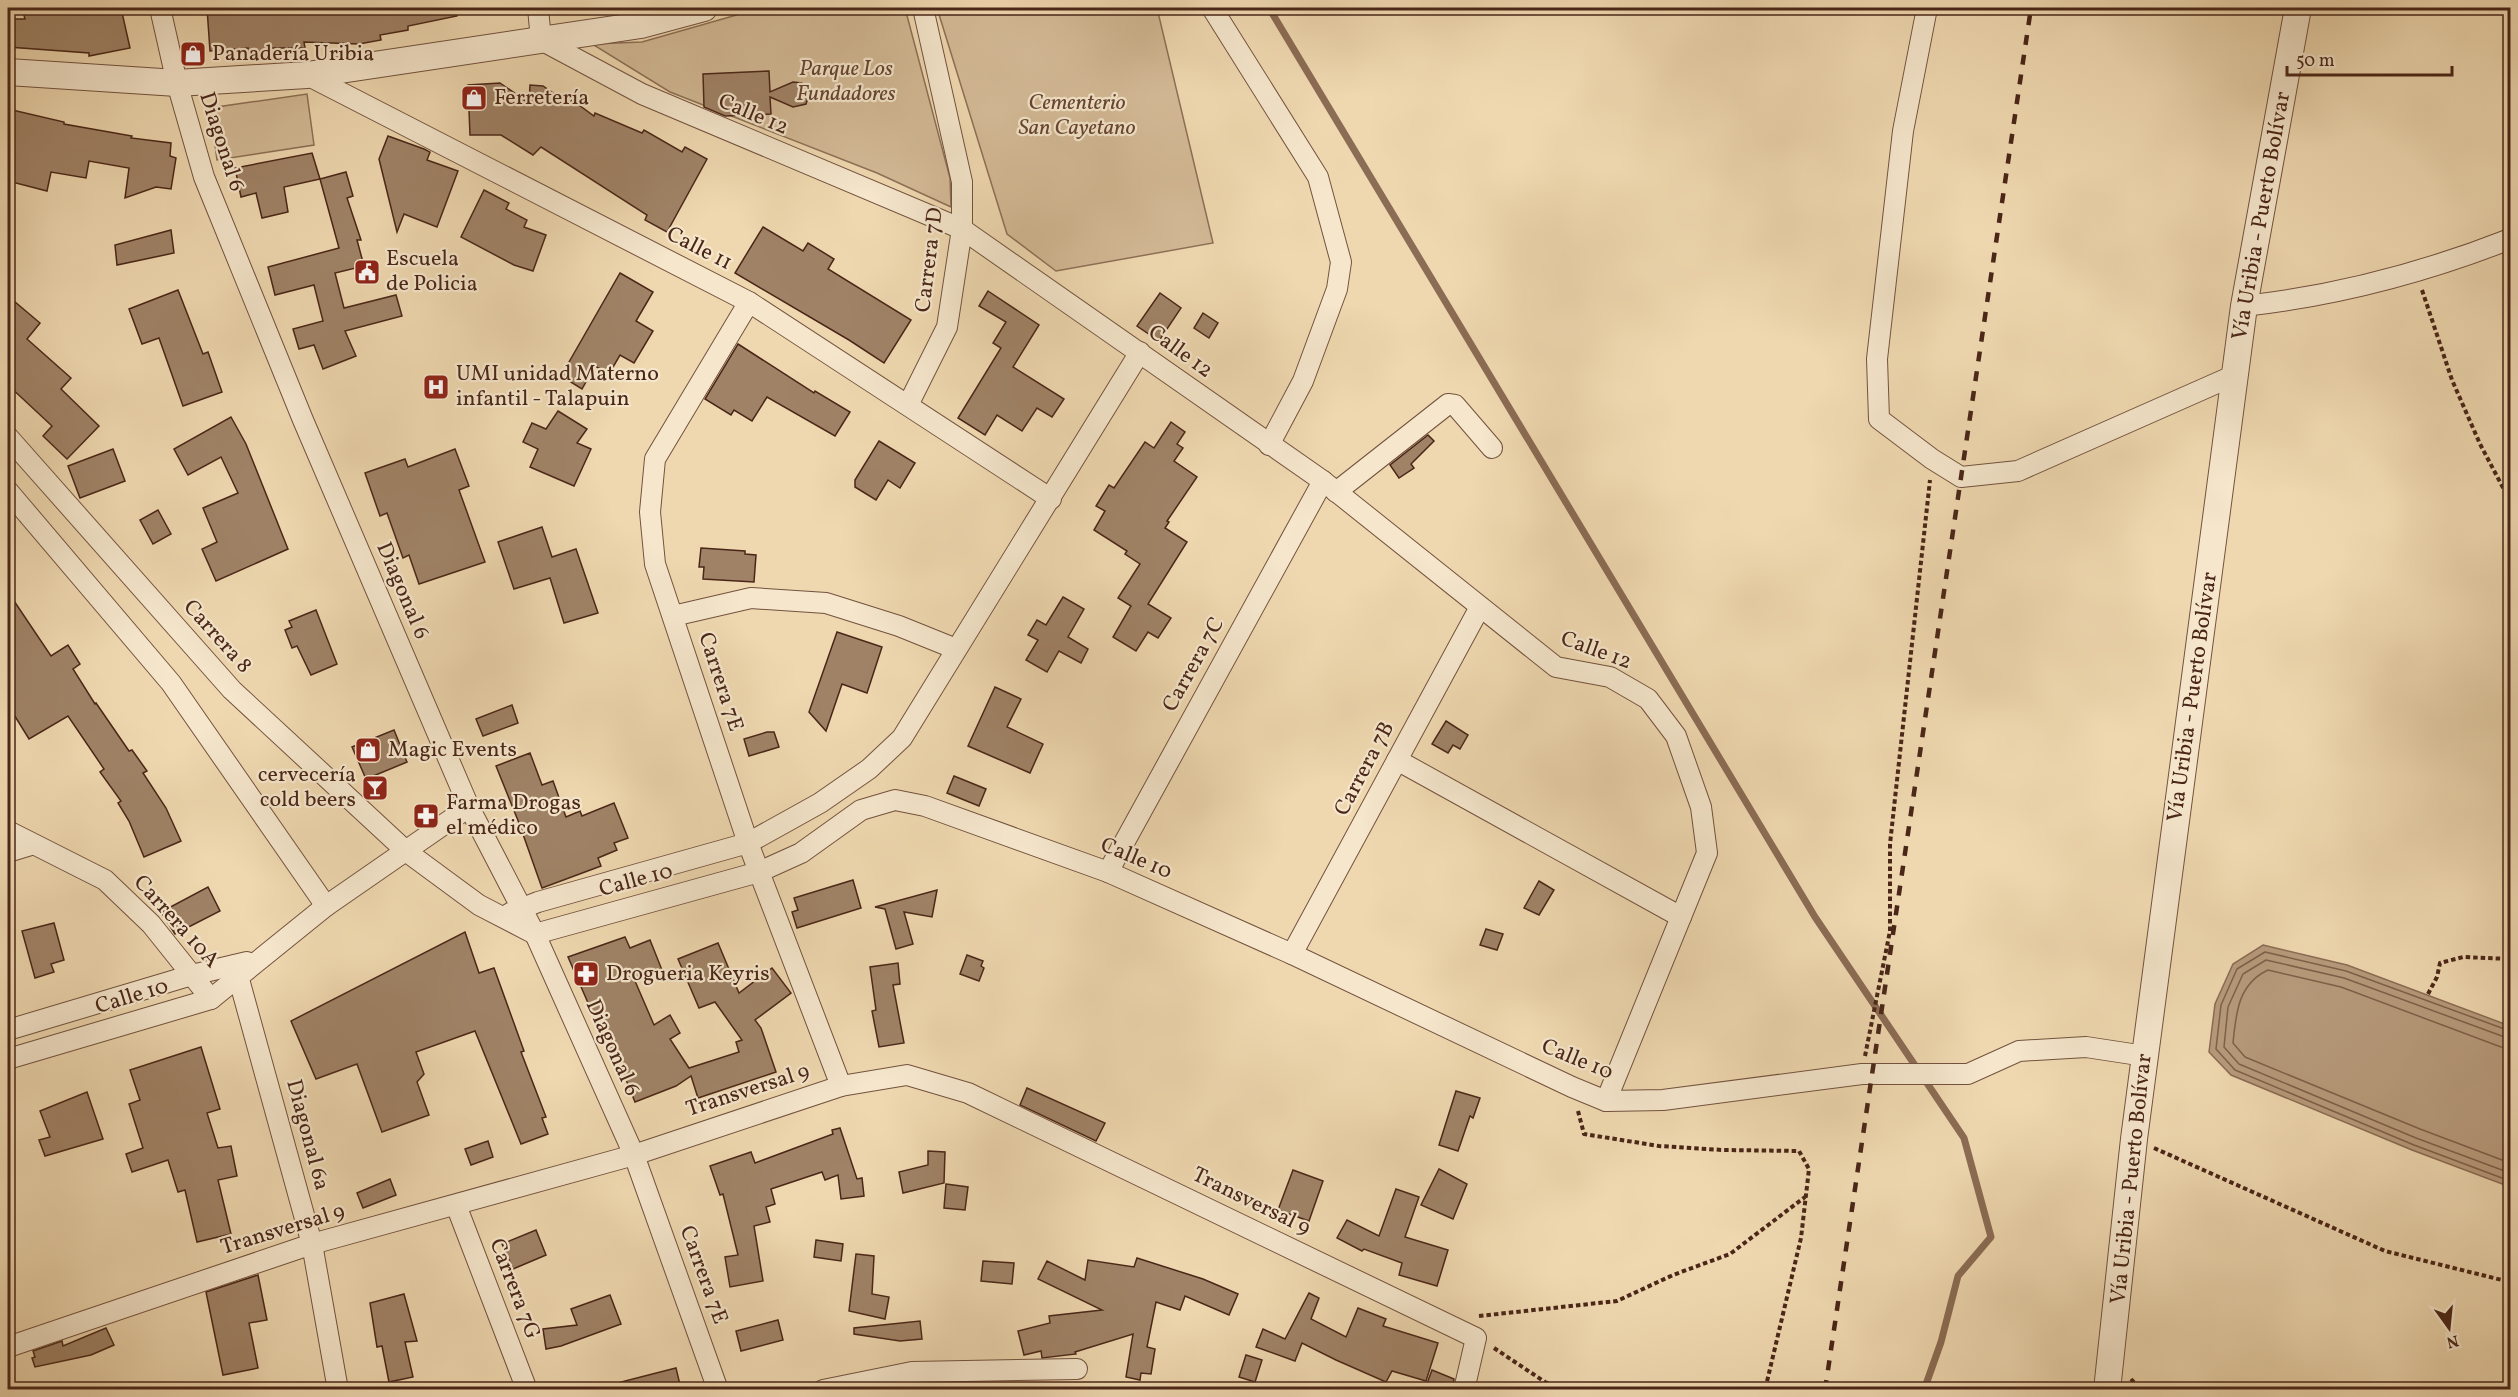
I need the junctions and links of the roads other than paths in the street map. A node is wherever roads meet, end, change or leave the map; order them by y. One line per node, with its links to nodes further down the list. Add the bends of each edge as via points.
1 (160, 8): 11 (street, Diagonal 6)
2 (538, 8): 8 (street)
3 (704, 8): 8 (street, via 641,25)
4 (923, 8): 12 (street, Carrera 7D, via 962,182)
5 (1212, 8): 20 (street, via 1318,177 1341,262 1337,289 1304,381)
6 (1927, 8): 17 (street, via 1904,131 1877,359 1879,419 1961,477 2018,471)
7 (2298, 8): 15 (street, Vía Uribia - Puerto Bolívar)
8 (541, 40): 10 (street); 12 (street, Calle 12, via 642,94)
9 (8, 72): 11 (street)
10 (307, 75): 11 (street); 14 (street, Calle 11)
11 (177, 83): 29 (street, Diagonal 6, via 204,177)
12 (962, 229): 16 (street, Calle 12); 18 (street, Carrera 7D, via 946,327)
13 (2511, 239): 15 (street, via 2416,273 2284,302)
14 (750, 302): 18 (street, Calle 11); 26 (street, Carrera 7E, via 655,459 650,512 655,564)
15 (2244, 306): 17 (street, Vía Uribia - Puerto Bolívar)
16 (1140, 352): 20 (street, Calle 12); 24 (street)
17 (2235, 375): 47 (street, Vía Uribia - Puerto Bolívar)
18 (908, 405): 24 (street, Calle 11)
19 (8, 437): 34 (street, Carrera 8, via 232,690)
20 (1269, 445): 22 (street, Calle 12)
21 (1492, 448): 22 (street, Carrera 7C, via 1455,405 1449,404)
22 (1329, 487): 25 (street, Calle 12); 36 (street, Carrera 7C)
23 (8, 491): 37 (street, via 171,683)
24 (1051, 499): 27 (street)
25 (1480, 607): 28 (street, Carrera 7B); 40 (street, Calle 12, via 1556,667 1610,677 1648,699 1676,736 1701,807 1707,853)
26 (673, 616): 27 (street, via 751,598 826,603); 31 (street, Carrera 7E)
27 (956, 649): 31 (street, via 902,738 869,769 820,803)
28 (1397, 760): 40 (street); 42 (street, Carrera 7B)
29 (469, 807): 34 (street, Calle 10); 38 (street, Diagonal 6)
30 (8, 831): 32 (street, Carrera 10A)
31 (748, 843): 35 (street, Carrera 7E); 38 (street)
32 (31, 844): 33 (street); 44 (street, Carrera 10A, via 105,880 151,924)
33 (8, 852)
34 (407, 852): 37 (street, Calle 10); 39 (street, via 479,905)
35 (759, 872): 36 (street, Calle 10, via 801,853 861,810 895,800 926,806); 41 (street, Calle 10); 49 (street, Carrera 7E)
36 (1108, 872): 42 (street, Calle 10)
37 (326, 906): 43 (street, Calle 10, via 259,959)
38 (522, 908): 39 (street); 41 (street, Diagonal 6)
39 (501, 916): 41 (street)
40 (1681, 917): 50 (street, Calle 12)
41 (535, 934): 51 (street, Diagonal 6)
42 (1292, 954): 50 (street, Calle 10)
43 (237, 970): 44 (street, Calle 10); 45 (street, Calle 10); 54 (street, Diagonal 6a)
44 (192, 975): 45 (street, Carrera 10A); 46 (street, Calle 10)
45 (211, 999): 48 (street, Calle 10)
46 (8, 1030)
47 (2145, 1056): 50 (street, Calle 10, via 2086,1047 2041,1049 2019,1051 1968,1074 1862,1074 1663,1100); 62 (street, Vía Uribia - Puerto Bolívar)
48 (8, 1059)
49 (840, 1086): 51 (street, Transversal 9); 61 (street, Transversal 9, via 907,1075 968,1093 1484,1341)
50 (1606, 1101)
51 (634, 1155): 52 (street, Diagonal 6); 53 (street, Transversal 9)
52 (642, 1176): 59 (street, Carrera 7E)
53 (456, 1206): 54 (street, Transversal 9); 58 (street, Carrera 7G)
54 (312, 1244): 55 (street, Transversal 9); 57 (street, Diagonal 6a)
55 (8, 1347)
56 (1077, 1369): 60 (street, via 912,1372)
57 (338, 1389)
58 (527, 1389)
59 (718, 1389)
60 (824, 1389)
61 (1464, 1389)
62 (2107, 1389)

